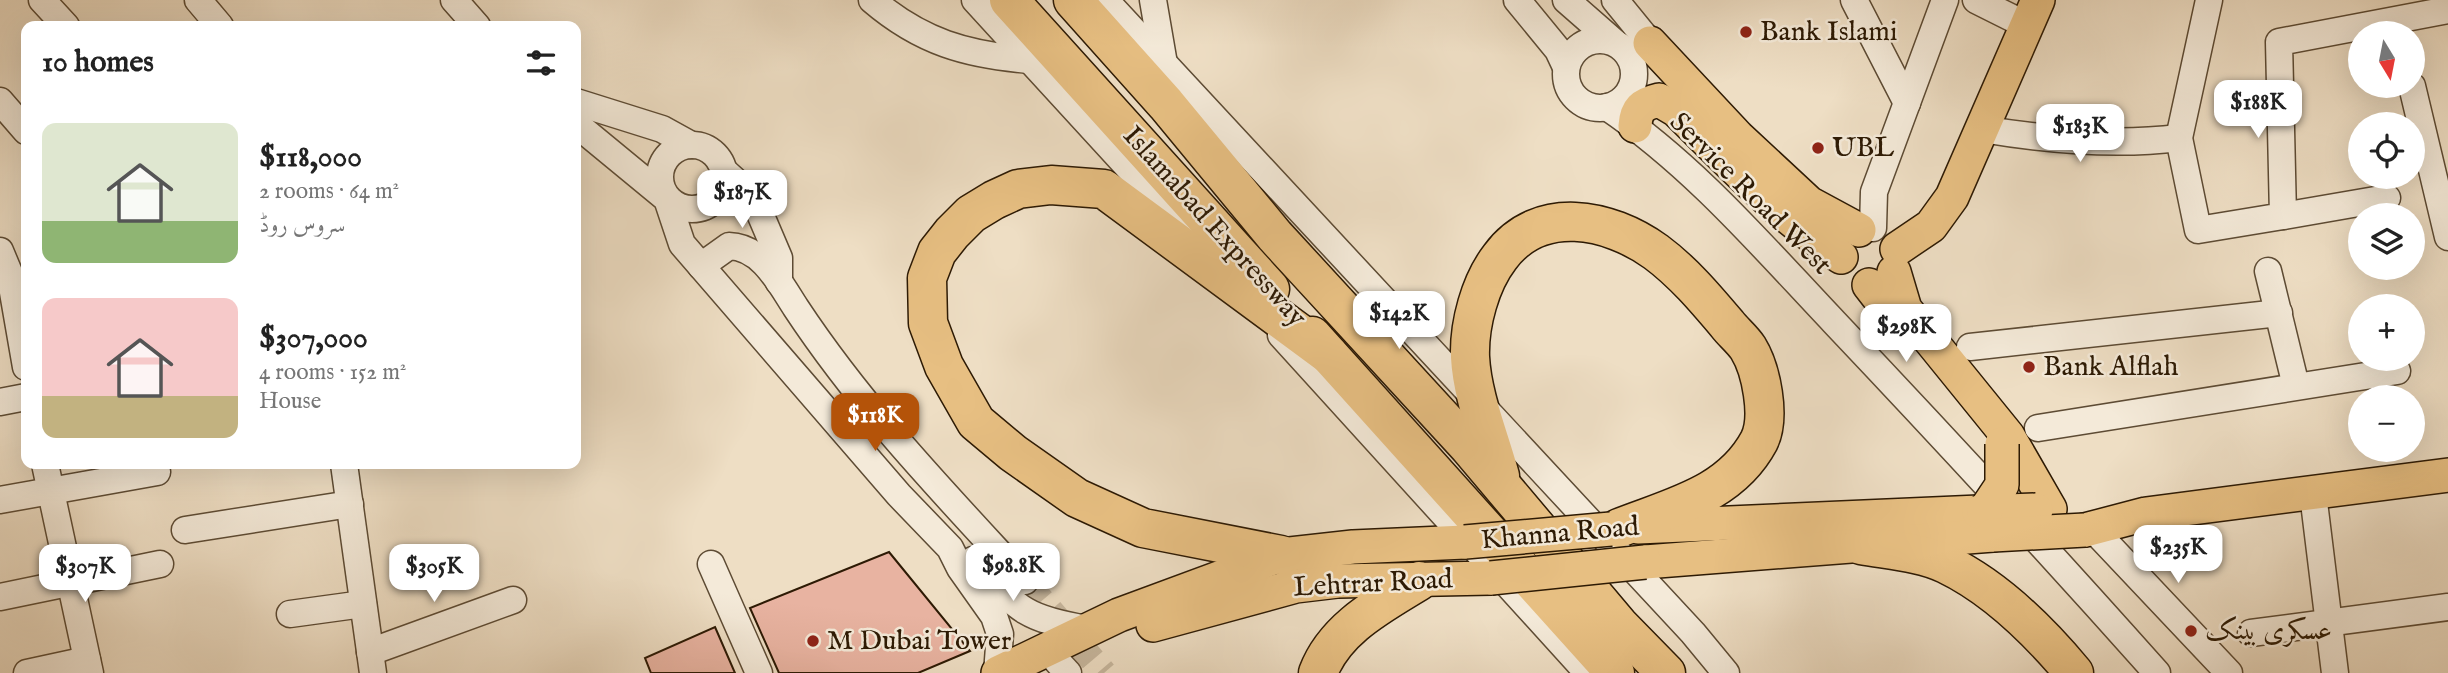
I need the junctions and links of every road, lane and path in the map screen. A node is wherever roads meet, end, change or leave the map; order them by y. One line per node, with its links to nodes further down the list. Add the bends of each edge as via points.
1 (43, 0): 19 (street)
2 (198, 0): 20 (street)
3 (454, 0): 21 (street)
4 (872, 0): 24 (street, via 928,39 986,55)
5 (975, 0): 24 (street)
6 (1009, 0): 52 (highway, Islamabad Expressway)
7 (1073, 0): 63 (highway, Islamabad Expressway, via 1275,236)
8 (1105, 0): 25 (street)
9 (1153, 0): 25 (street)
10 (1517, 0): 26 (street, via 1558,50)
11 (1566, 0): 23 (street)
12 (1854, 0): 29 (street)
13 (1945, 0): 29 (street)
14 (1976, 0): 17 (street)
15 (2209, 0): 36 (street)
16 (1623, 2): 23 (street)
17 (2023, 6): 35 (main road); 44 (main road, via 1946,177 1927,205)
18 (2448, 10): 22 (street); 41 (street, via 2279,42)
19 (62, 21)
20 (216, 21)
21 (473, 21)
22 (2401, 21)
23 (1632, 47): 26 (street, via 1605,39 1584,43); 31 (street, via 1632,88 1626,97); 44 (main road, via 1809,203)
24 (1030, 60): 48 (street)
25 (1164, 64): 57 (street)
26 (1566, 67): 31 (street, via 1569,89 1576,98)
27 (2415, 98): 42 (street)
28 (0, 101): 32 (street)
29 (1907, 103): 44 (street, via 1874,192)
30 (581, 104): 37 (street, via 662,130)
31 (1607, 107): 33 (street, Service Road West)
32 (21, 125)
33 (1635, 126): 44 (main road, via 1636,114 1659,100 1676,110 1802,230); 102 (street, Service Road West, via 1685,167 1753,236 1960,454)
34 (581, 128): 40 (street)
35 (1982, 129): 36 (street, via 2045,140 2146,142); 44 (main road, via 1944,210 1931,226)
36 (2179, 138): 41 (street, via 2198,230)
37 (691, 145): 38 (street, via 706,148); 40 (street, via 671,153 660,171 660,186)
38 (724, 171): 40 (street, via 720,191 706,206 692,210); 47 (street, via 753,197 779,258)
39 (2387, 198): 41 (street)
40 (667, 199): 45 (street, via 682,244)
41 (2283, 216)
42 (2448, 237)
43 (0, 251): 50 (street, via 10,275)
44 (1875, 251): 68 (main road, via 1905,309); 69 (main road, bridge, via 2002,444 2002,485)
45 (701, 267): 47 (street, via 729,246 742,246 755,253); 73 (street)
46 (2268, 271): 49 (street)
47 (779, 282): 78 (street, via 826,353 887,431)
48 (1234, 283): 52 (highway); 74 (highway, via 1104,188 1051,185 1018,189 971,215 937,252 927,278 928,323 944,366 976,422 1077,498 1143,528); 97 (street)
49 (2279, 313): 51 (street); 54 (street)
50 (21, 338)
51 (1970, 347)
52 (1329, 355): 88 (highway, Islamabad Expressway)
53 (2397, 371): 54 (street)
54 (2296, 386): 58 (street)
55 (21, 398): 56 (street)
56 (0, 402)
57 (1481, 404): 63 (highway); 70 (highway, via 1470,355 1482,290 1505,249 1527,233 1549,222 1585,221 1608,227 1656,253 1691,282 1748,349 1761,391 1764,420 1760,438 1737,473 1723,485); 100 (street)
58 (2038, 428)
59 (46, 469): 64 (street)
60 (345, 469): 67 (street)
61 (157, 472): 64 (street)
62 (2447, 482): 65 (main road, Khanna Road)
63 (1503, 487): 99 (highway, Islamabad Expressway, via 1619,625)
64 (50, 492): 66 (street); 80 (street)
65 (2313, 494): 68 (main road, Khanna Road); 86 (street)
66 (0, 500)
67 (349, 505): 71 (street); 83 (street)
68 (2074, 519): 69 (main road, Khanna Road, bridge); 103 (street)
69 (1986, 520): 70 (main road, Khanna Road); 72 (main road, Khanna Road)
70 (1615, 528): 74 (main road, Khanna Road, bridge)
71 (185, 530)
72 (1861, 545): 75 (main road, Khanna Road); 101 (highway, via 1945,564 1993,595 2045,638)
73 (950, 548): 87 (street, via 972,559 1030,616); 95 (street, via 994,616 1000,634)
74 (1281, 555): 87 (main road, Khanna Road)
75 (1644, 562): 79 (main road, Lehtrar Road, bridge)
76 (160, 564): 80 (street)
77 (711, 564): 94 (street)
78 (1025, 581)
79 (1419, 581): 92 (main road, Lehtrar Road, via 1338,581 1259,593 1087,646); 96 (highway, via 1369,611 1348,630 1324,657)
80 (70, 583): 81 (street); 91 (street)
81 (0, 597)
82 (513, 600): 90 (street)
83 (363, 604): 85 (street); 90 (street)
84 (2448, 607): 86 (street)
85 (290, 614)
86 (2329, 621): 89 (street); 104 (street)
87 (1087, 629): 95 (main road, Khanna Road)
88 (1580, 633): 97 (highway); 98 (highway, Islamabad Expressway)
89 (2250, 633)
90 (372, 662)
91 (89, 667): 93 (street)
92 (1052, 669)
93 (27, 673)
94 (758, 673)
95 (997, 673)
96 (1318, 673)
97 (1588, 673)
98 (1615, 673)
99 (1666, 673)
100 (1726, 673)
101 (2074, 673)
102 (2157, 673)
103 (2229, 673)
104 (2335, 673)

